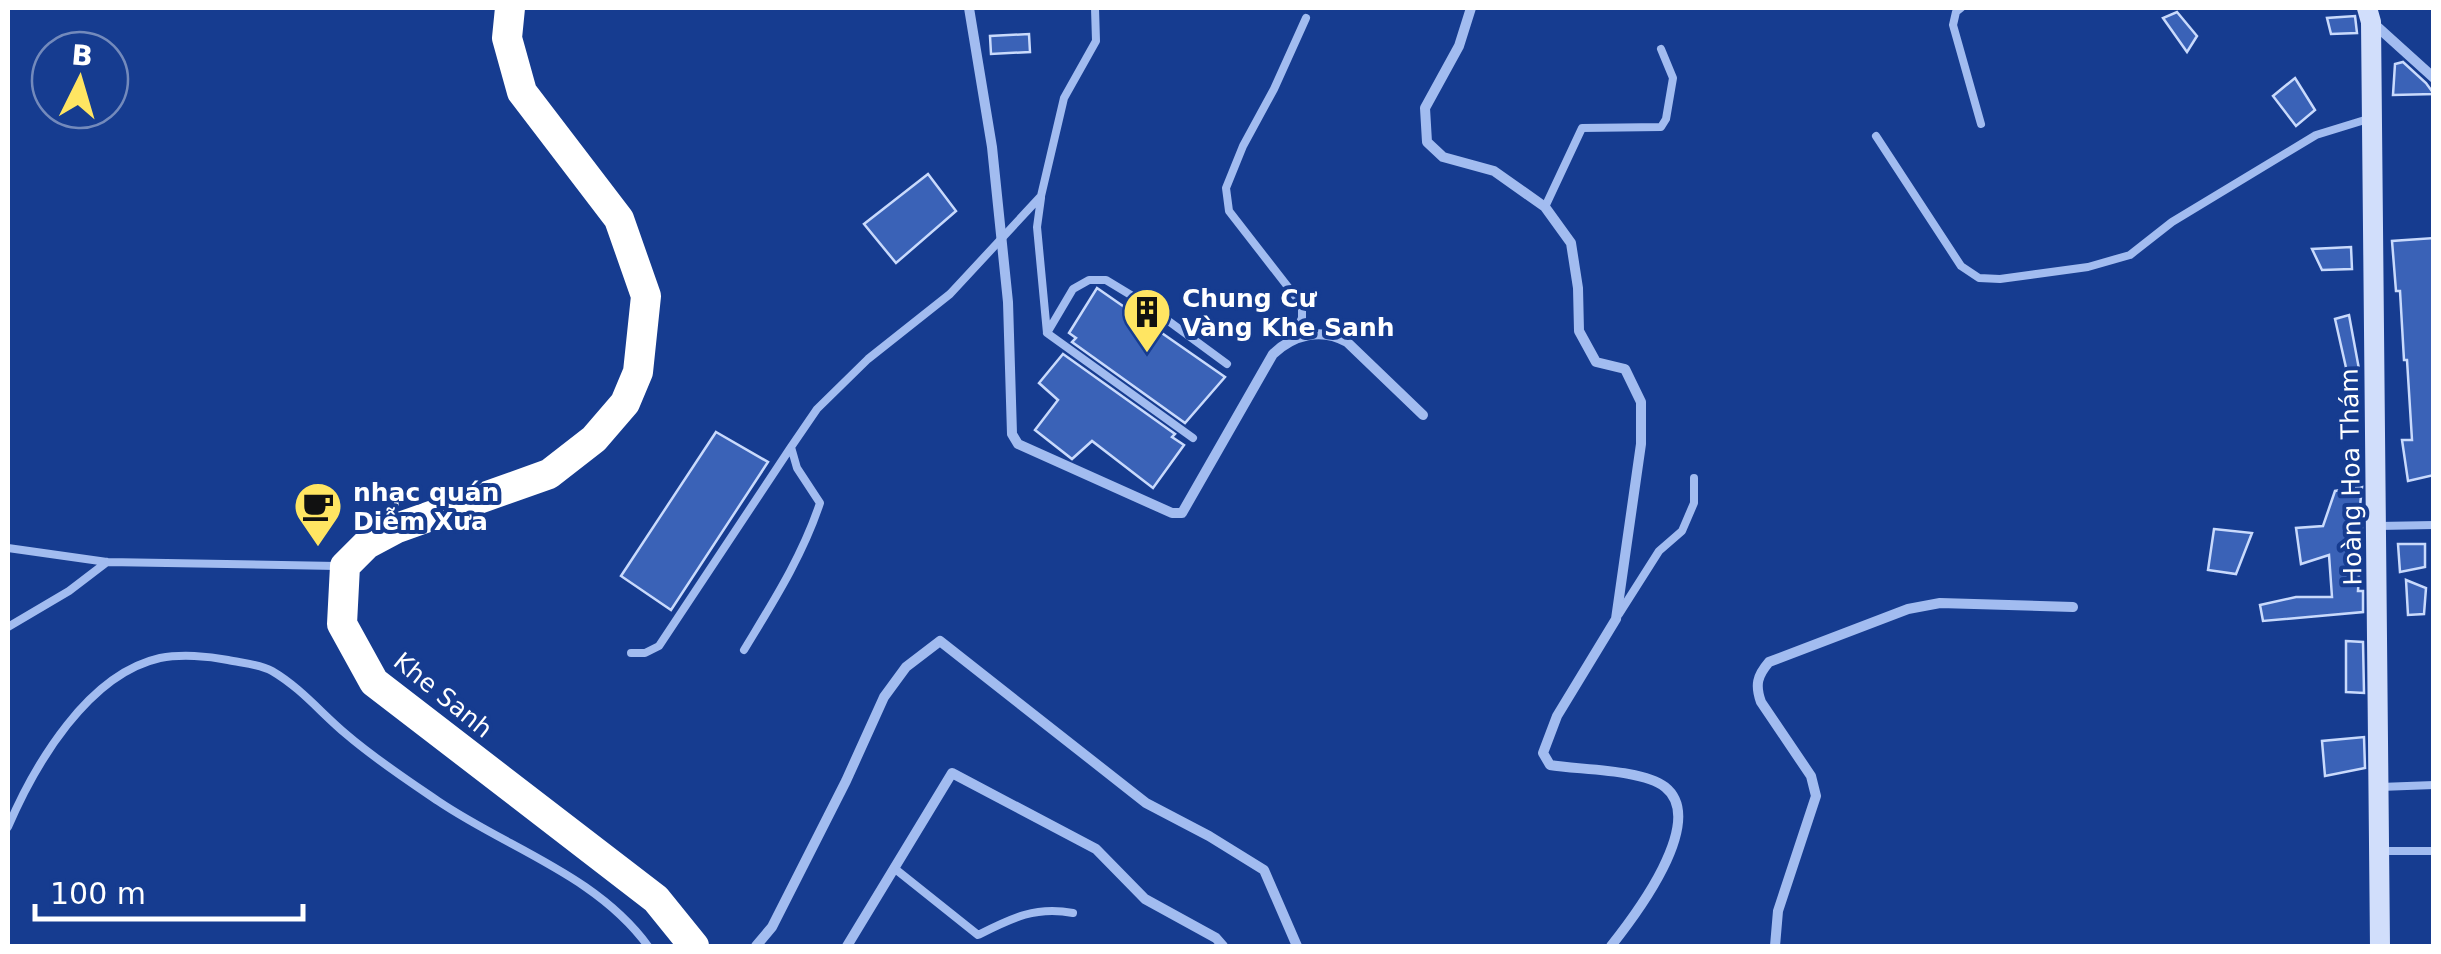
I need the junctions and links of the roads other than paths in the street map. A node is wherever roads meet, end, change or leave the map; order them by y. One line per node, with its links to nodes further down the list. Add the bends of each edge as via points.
1 (510, 8): 27 (highway, via 507,38 522,92 619,219 646,296 638,372 625,404 549,474 396,528 366,544)
2 (969, 8): 15 (street)
3 (1095, 8): 13 (lane, via 1096,40 1064,98)
4 (1471, 8): 14 (street, via 1459,46 1424,108 1427,142 1444,157 1494,171)
5 (1961, 8): 11 (lane, via 1953,25)
6 (2369, 15): 9 (street); 10 (street, Hoàng Hoa Thám)
7 (1306, 18): 17 (lane, via 1226,188 1229,211 1302,305)
8 (1661, 49): 14 (lane, via 1674,78 1661,127 1582,128)
9 (2434, 78)
10 (2372, 118): 12 (lane, via 2316,135 2130,255 2088,268 2000,278 1980,278 1962,266); 24 (street, Hoàng Hoa Thám)
11 (1981, 124)
12 (1876, 136)
13 (1041, 196): 15 (lane); 16 (lane, via 1037,226)
14 (1546, 207): 29 (street, via 1571,243 1579,331 1596,362 1624,369 1641,402)
15 (1002, 236): 17 (street, via 1012,434 1018,444 1172,513 1182,514 1266,364); 21 (lane, via 950,294 817,409)
16 (1047, 333): 18 (lane, via 1073,289 1106,280); 20 (lane)
17 (1294, 337): 19 (street, via 1331,335 1346,342)
18 (1227, 364)
19 (1423, 416)
20 (1193, 438)
21 (792, 446): 31 (lane, via 796,468 820,503 807,543); 32 (lane, via 659,646)
22 (1694, 478): 29 (lane, via 1694,503 1682,531 1659,551)
23 (2434, 525): 24 (lane)
24 (2377, 526): 34 (street, Hoàng Hoa Thám)
25 (8, 548): 26 (lane)
26 (107, 562): 27 (lane); 30 (lane)
27 (345, 566): 41 (highway, Khe Sanh, via 342,624 374,682 656,898)
28 (2073, 608): 47 (street, via 1940,603 1769,662 1756,689 1811,776 1816,796 1778,911)
29 (1616, 619): 46 (street, via 1557,716 1543,752 1550,765 1634,775 1664,786 1674,799 1669,861)
30 (8, 627)
31 (744, 650)
32 (631, 653)
33 (2434, 785): 34 (lane)
34 (2380, 787): 36 (street, Hoàng Hoa Thám)
35 (8, 826): 40 (lane, via 80,708 114,679 160,658 210,656 267,668 298,688 346,734 442,804 596,893)
36 (2381, 850): 37 (lane); 48 (street, Hoàng Hoa Thám)
37 (2434, 851)
38 (894, 868): 39 (lane, via 978,935 1050,909); 43 (street); 44 (street, via 952,773 1096,848 1145,900)
39 (1073, 914)
40 (648, 946)
41 (694, 946)
42 (756, 946): 45 (street, via 772,928 884,697 906,667 940,641 1146,803 1264,870)
43 (847, 946)
44 (1222, 946)
45 (1298, 946)
46 (1612, 946)
47 (1774, 946)
48 (2380, 946)

